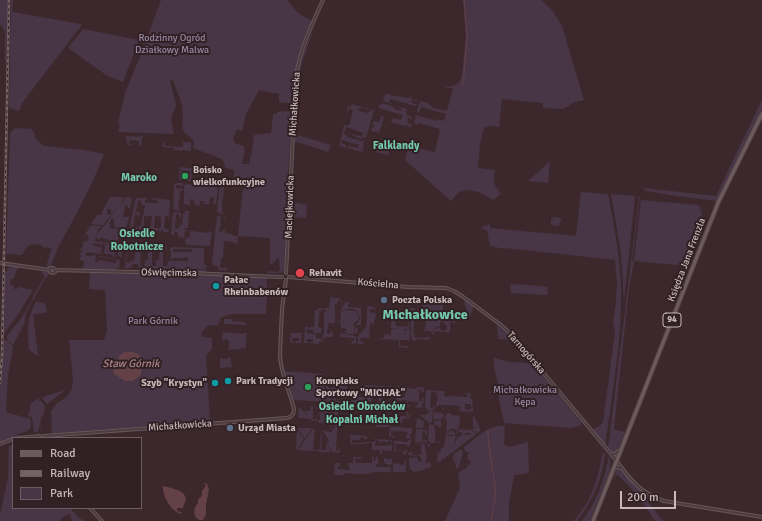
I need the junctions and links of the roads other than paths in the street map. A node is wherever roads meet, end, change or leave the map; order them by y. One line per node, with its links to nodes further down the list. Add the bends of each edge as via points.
1 (323, 0): 3 (street, Michałkowicka, via 298,63)
2 (762, 114): 13 (main road, Księdza Jana Frenzla / 94, via 718,203)
3 (293, 142): 5 (street, Maciejkowicka)
4 (0, 263): 6 (street, Oświęcimska, via 50,270 55,268)
5 (286, 273): 6 (street); 7 (street)
6 (282, 276): 8 (street)
7 (289, 277): 8 (street); 9 (street, Kościelna)
8 (286, 280): 10 (street, Michałkowicka, via 280,358 294,409 289,417)
9 (444, 288): 14 (street, Tarnogórska, via 459,293 512,335)
10 (42, 437)
11 (12, 439): 12 (street)
12 (0, 444)
13 (621, 449): 14 (street, via 615,454); 15 (main road, Księdza Jana Frenzla / 94)
14 (610, 453): 15 (street, Tarnogórska)
15 (616, 460): 16 (street, Tarnogórska); 17 (main road, 94)
16 (623, 470): 17 (street, via 617,468); 19 (street, Tarnogórska, via 642,490 664,501)
17 (612, 471): 21 (main road, 94)
18 (91, 509): 20 (street)
19 (762, 517)
20 (102, 521)
21 (593, 521)

